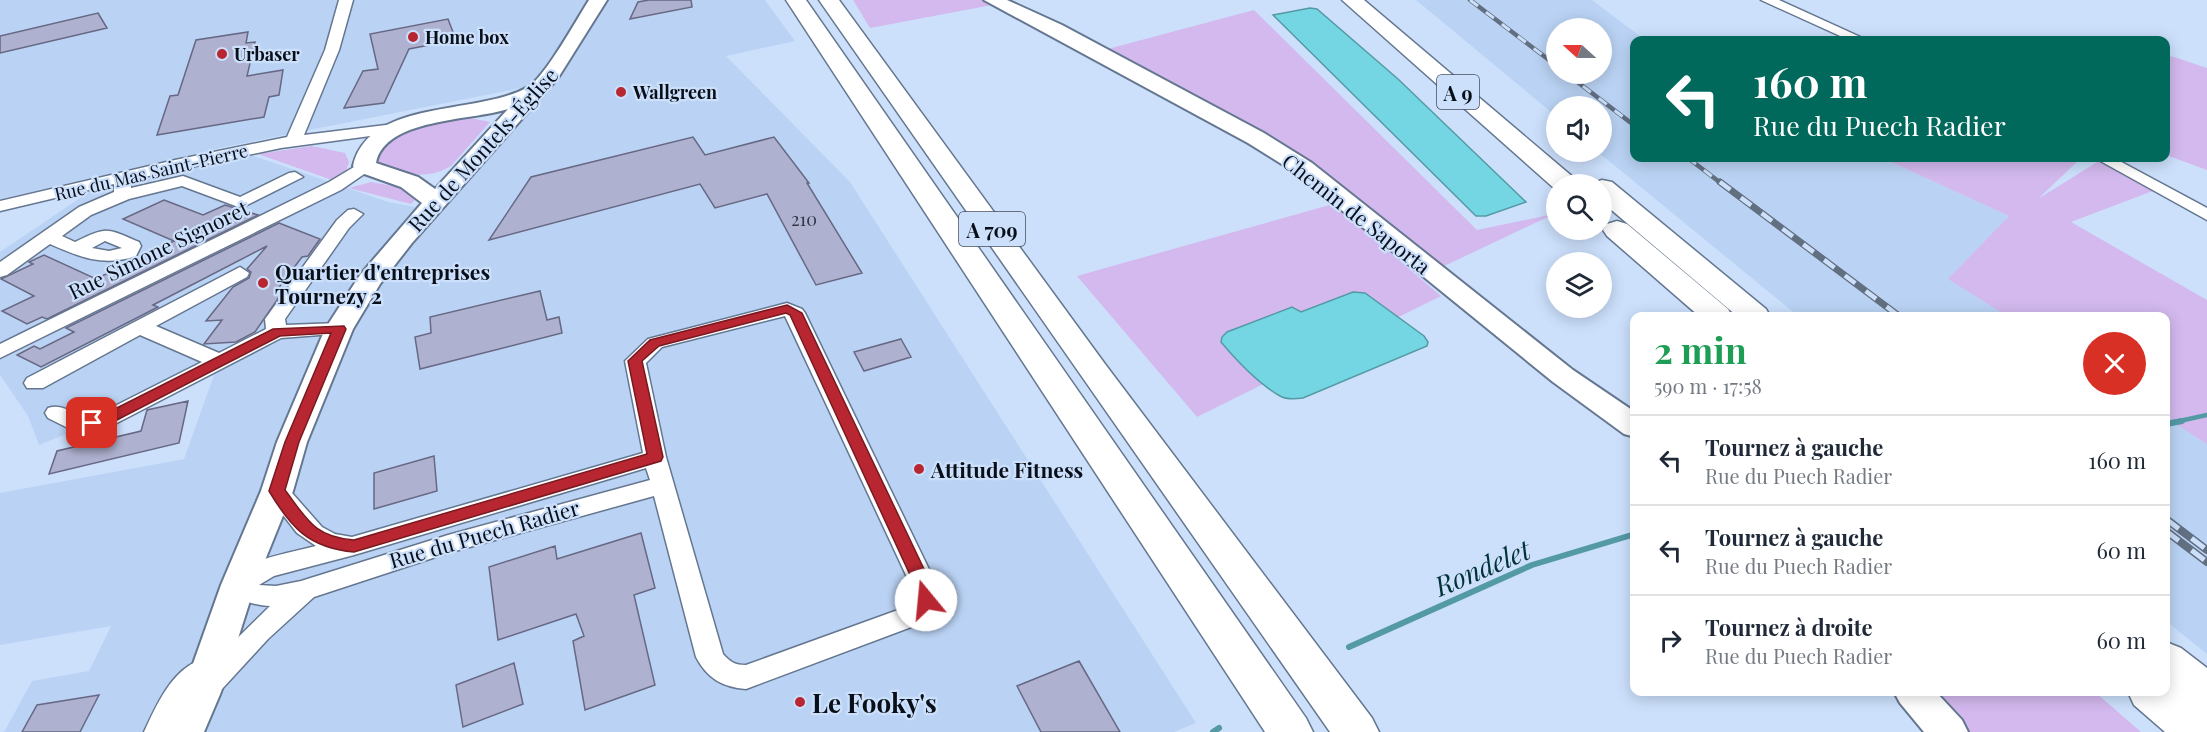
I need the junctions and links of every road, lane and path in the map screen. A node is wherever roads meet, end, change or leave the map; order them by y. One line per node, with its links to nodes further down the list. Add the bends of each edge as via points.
1 (346, 0): 14 (street)
2 (598, 0): 10 (street, Rue de Montels-Église, via 567,53)
3 (796, 0): 56 (highway, A 709)
4 (829, 0): 59 (highway, A 709)
5 (996, 0): 44 (street, Chemin de Saporta, via 1305,168 1563,376)
6 (1352, 0): 20 (highway, A 9)
7 (1377, 0): 15 (highway, A 9)
8 (1768, 0): 9 (street)
9 (1851, 36)
10 (538, 89): 11 (street, Rue du Mas Saint-Pierre, via 500,105); 12 (street, Rue de Montels-Église)
11 (462, 112): 12 (street, Rue du Mas Saint-Pierre, via 491,116 499,119); 13 (street, Rue du Mas Saint-Pierre)
12 (502, 126): 19 (street, Rue de Montels-Église)
13 (394, 129): 14 (street, Rue du Mas Saint-Pierre, via 364,136); 18 (street, Rue du Mas Saint-Pierre, via 377,141)
14 (298, 140): 18 (street, Rue du Mas Saint-Pierre, via 346,146); 24 (street, Rue du Mas Saint-Pierre)
15 (1546, 142)
16 (1570, 162): 21 (highway, A 9)
17 (2110, 162): 29 (street)
18 (371, 165): 23 (street, Rue du Mas Saint-Pierre); 40 (street, Rue Simone Signoret)
19 (460, 172): 23 (street, Rue du Mas Saint-Pierre); 26 (street, Rue de Montels-Église)
20 (1552, 174)
21 (1585, 174)
22 (294, 177): 24 (street, via 240,203 183,181)
23 (405, 180): 26 (street, Rue du Mas Saint-Pierre, via 424,188)
24 (123, 186): 27 (street, Rue du Mas Saint-Pierre); 31 (street)
25 (1612, 196): 36 (highway)
26 (433, 201): 38 (street, Rue de Montels-Église, via 369,281)
27 (0, 206)
28 (354, 214): 39 (street, via 275,319)
29 (2207, 215)
30 (1612, 226): 35 (highway)
31 (49, 237): 32 (street); 33 (street)
32 (77, 248)
33 (0, 271)
34 (240, 273): 37 (street)
35 (1712, 312)
36 (1750, 312)
37 (142, 328): 41 (street); 42 (street)
38 (339, 329): 39 (street); 47 (street, Rue de Montels-Église, via 292,442)
39 (277, 332): 41 (street)
40 (0, 352)
41 (219, 360): 43 (street, via 105,420 78,426)
42 (36, 383)
43 (56, 413)
44 (1630, 423)
45 (656, 457): 46 (street); 46 (street, via 635,361 643,352 655,343 787,309 795,313 926,590 921,612 746,677 727,675 710,657); 48 (street, Rue du Puech Radier)
46 (664, 485): 50 (street, Rue du Puech Radier, via 368,567)
47 (277, 491): 48 (street, Rue du Puech Radier, via 307,530 331,544); 49 (street, Rue de Montels-Église)
48 (354, 546): 49 (street, Rue du Puech Radier, via 267,568)
49 (238, 585): 50 (street, Rue du Puech Radier, via 249,593 264,596); 52 (street, Rue de Montels-Église)
50 (308, 589): 52 (street, Rue du Puech Radier)
51 (2170, 663): 53 (highway)
52 (207, 676): 57 (street, Rue de Montels-Église, via 171,706); 58 (street, Rue de Montels-Église)
53 (2207, 694)
54 (1916, 696): 60 (street)
55 (2155, 696): 61 (highway)
56 (1290, 731)
57 (158, 732)
58 (184, 732)
59 (1356, 732)
60 (1948, 732)
61 (2197, 732)

